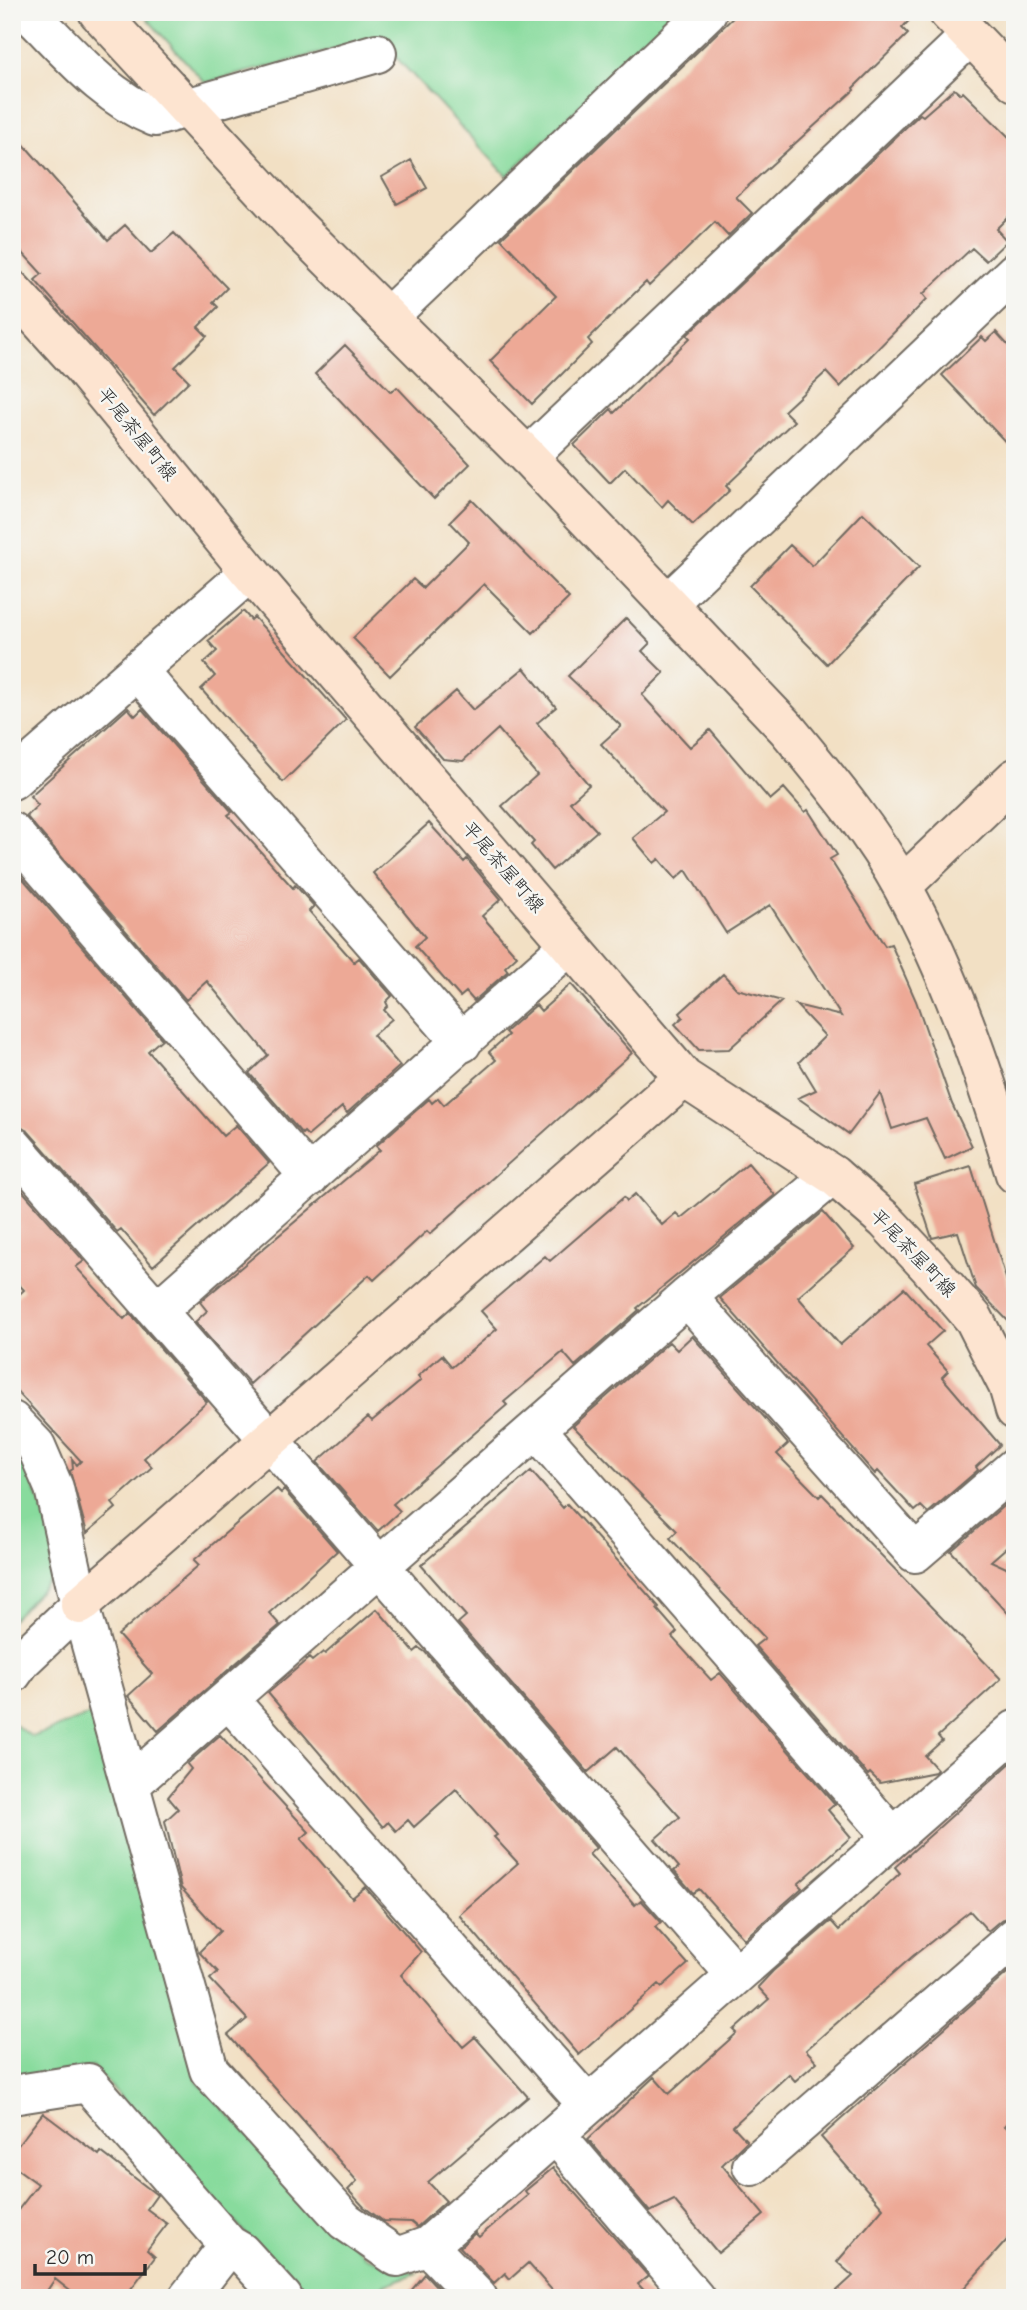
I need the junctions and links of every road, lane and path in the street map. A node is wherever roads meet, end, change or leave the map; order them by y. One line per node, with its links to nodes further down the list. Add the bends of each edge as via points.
1 (28, 12): 7 (street, via 111,93 133,108 155,117)
2 (98, 12): 7 (street)
3 (707, 12): 10 (street)
4 (959, 24): 6 (street); 11 (street)
5 (377, 53): 7 (street)
6 (1015, 82)
7 (186, 109): 10 (street)
8 (1015, 272): 13 (street)
9 (12, 290): 12 (street, 平尾茶屋町線, via 82,367)
10 (389, 316): 11 (street)
11 (528, 457): 13 (street)
12 (250, 572): 14 (street); 19 (street, 平尾茶屋町線)
13 (667, 604): 18 (street, via 825,774)
14 (138, 671): 16 (street); 20 (street)
15 (1015, 778): 18 (street)
16 (12, 780)
17 (12, 832): 25 (street)
18 (902, 887): 23 (street, via 951,987 986,1076)
19 (570, 945): 20 (street); 21 (street, 平尾茶屋町線)
20 (462, 1043): 25 (street)
21 (684, 1078): 24 (street, 平尾茶屋町線); 31 (street)
22 (12, 1145): 27 (street)
23 (1015, 1174)
24 (834, 1175): 26 (street); 28 (street, 平尾茶屋町線, via 885,1220 974,1319)
25 (310, 1177): 27 (street)
26 (687, 1297): 30 (street); 32 (street, via 915,1553)
27 (158, 1310): 31 (street)
28 (1015, 1410)
29 (12, 1421): 34 (street, via 36,1446 54,1488)
30 (537, 1430): 33 (street); 39 (street)
31 (268, 1440): 33 (street); 34 (street)
32 (1015, 1467)
33 (378, 1567): 36 (street); 41 (street)
34 (80, 1605): 35 (street); 38 (street)
35 (12, 1674)
36 (229, 1700): 38 (street); 43 (street)
37 (1015, 1730): 39 (street)
38 (132, 1783): 47 (street, via 209,2070 345,2221 397,2257)
39 (892, 1836): 41 (street)
40 (1015, 1937): 45 (street)
41 (735, 1974): 43 (street)
42 (12, 2095): 46 (street, via 88,2083)
43 (587, 2104): 44 (street)
44 (556, 2136): 47 (street); 51 (street)
45 (752, 2166)
46 (229, 2245): 48 (street); 49 (street)
47 (428, 2246): 50 (street)
48 (188, 2298)
49 (283, 2298)
50 (478, 2298)
51 (695, 2298)

